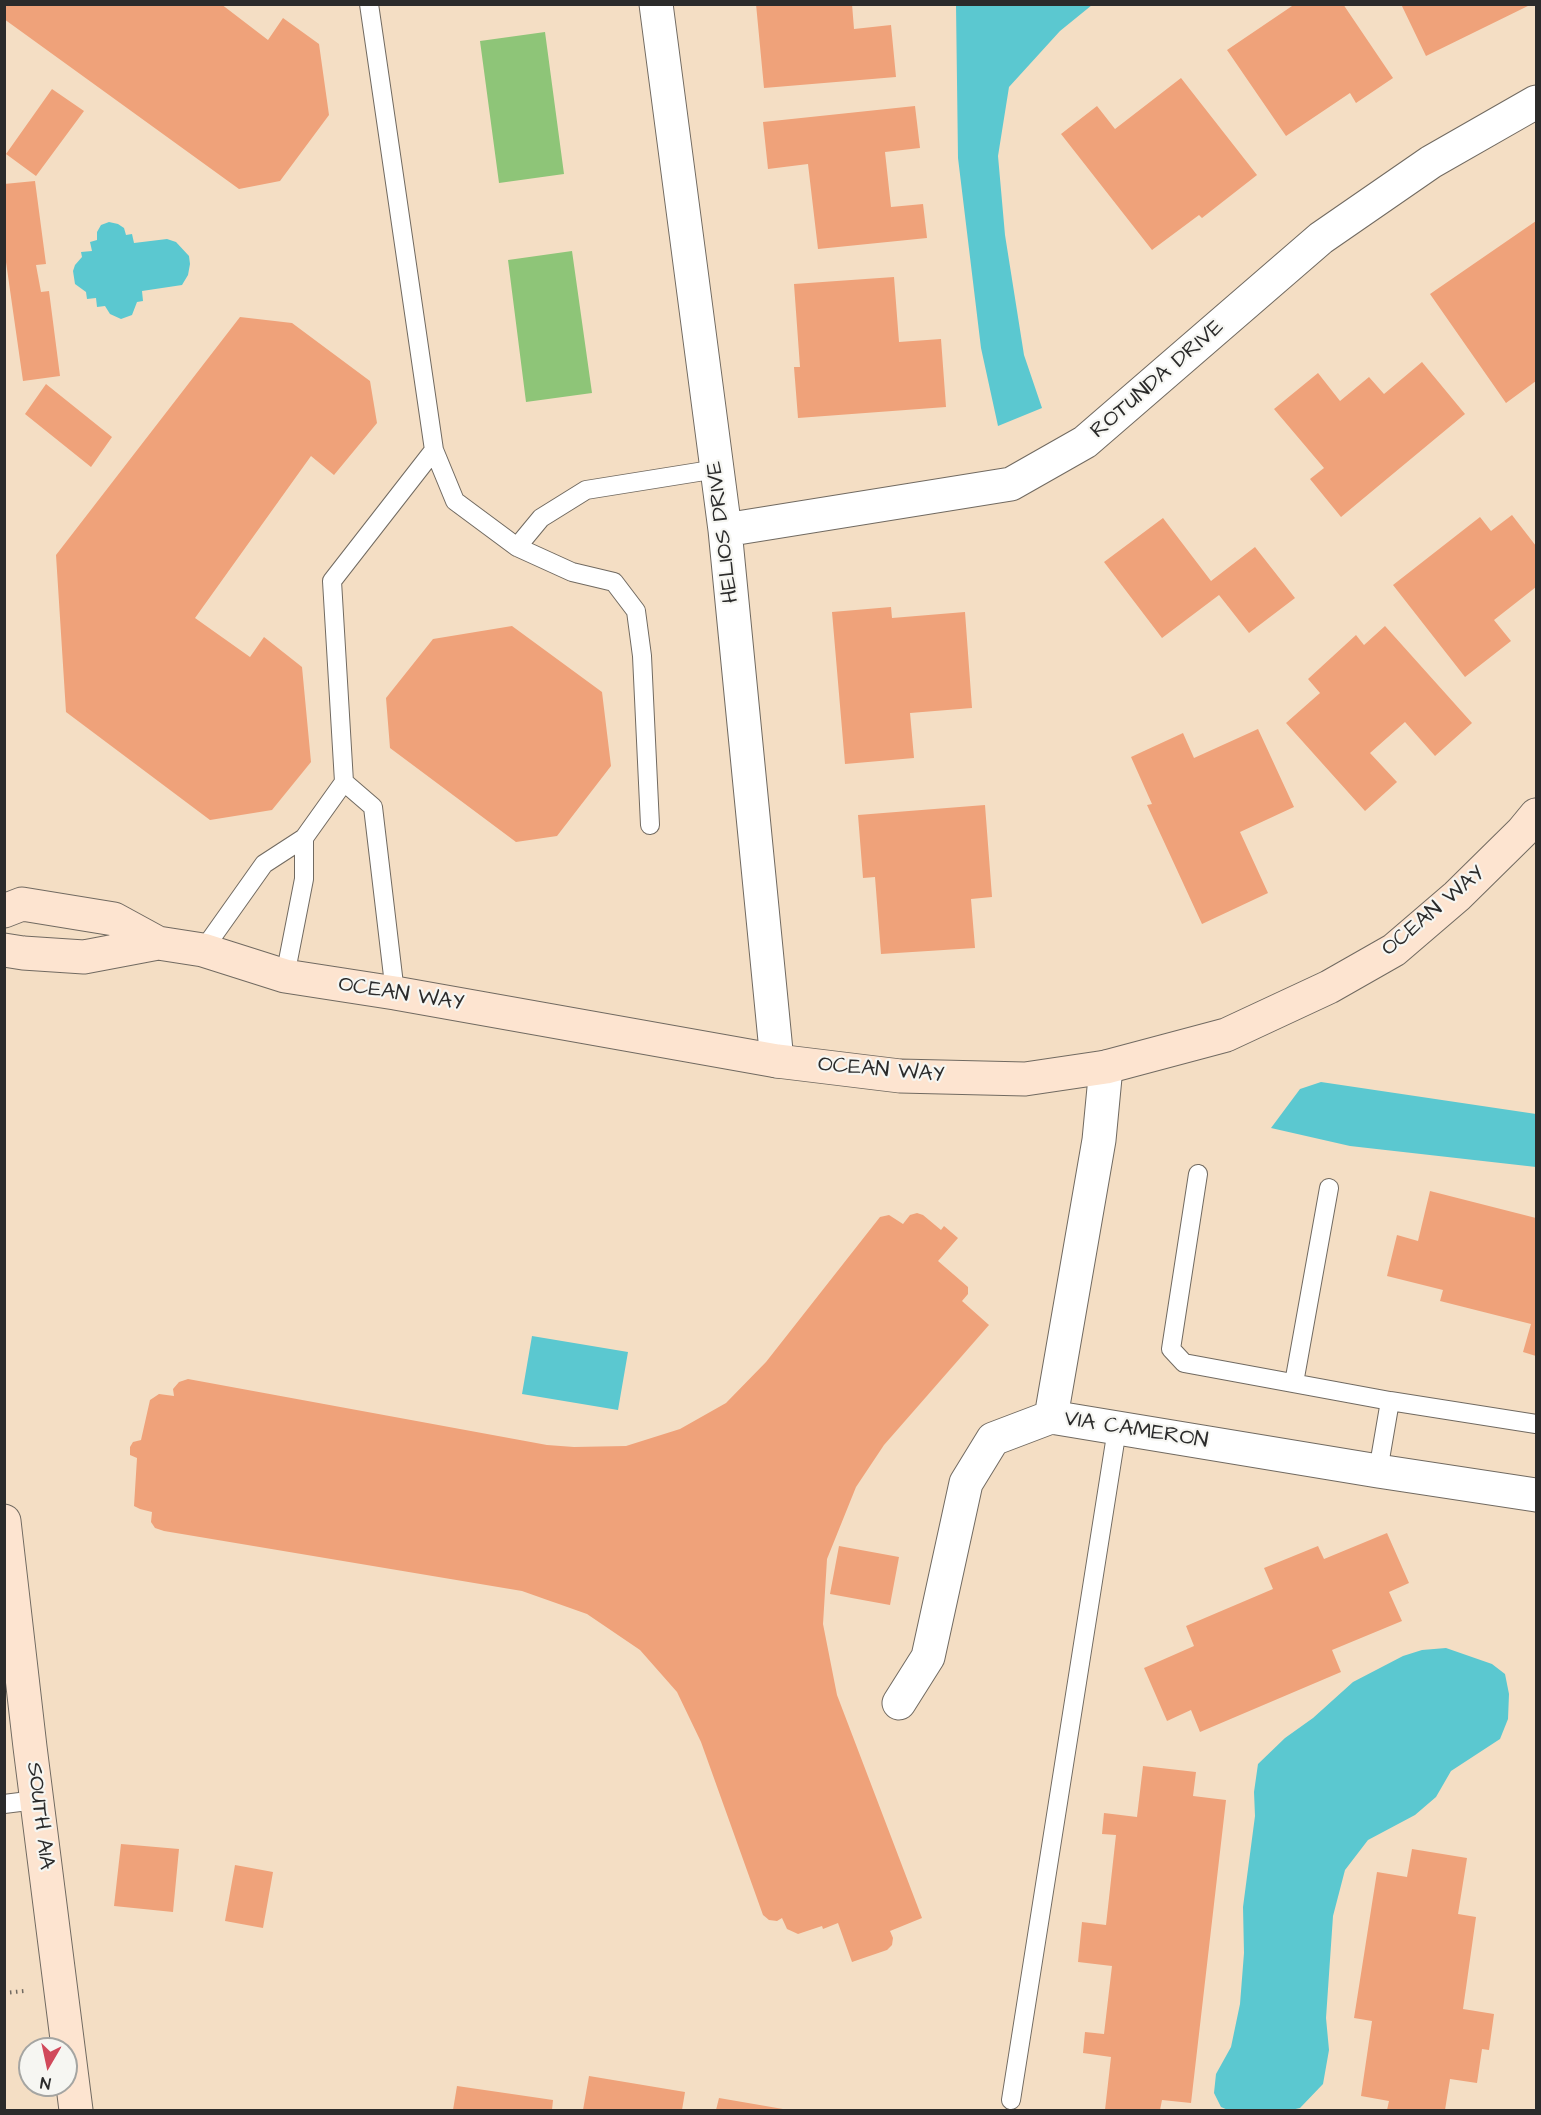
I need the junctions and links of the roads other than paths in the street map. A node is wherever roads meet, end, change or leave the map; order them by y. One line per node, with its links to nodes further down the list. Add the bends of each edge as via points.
1 (369, 4): 4 (lane)
2 (656, 4): 5 (street, HELIOS DRIVE)
3 (1536, 102): 6 (street, ROTUNDA DRIVE, via 1431,162 1321,238 1085,442 1011,484)
4 (434, 450): 7 (lane, via 455,501); 8 (lane, via 332,581)
5 (717, 470): 6 (street, HELIOS DRIVE); 7 (lane, via 586,490 541,518)
6 (725, 530): 18 (street, HELIOS DRIVE)
7 (517, 547): 10 (lane, via 572,572 614,582 636,611 642,656)
8 (344, 782): 11 (lane); 17 (lane, via 373,807)
9 (1536, 815): 19 (street, OCEAN WAY, via 1457,896 1394,950 1329,987 1226,1035)
10 (650, 825)
11 (304, 838): 15 (lane, via 264,864); 16 (lane, via 304,879)
12 (4, 911): 13 (street, OCEAN WAY, via 22,904 114,919)
13 (158, 943): 14 (street, OCEAN WAY, via 84,957); 15 (street, OCEAN WAY)
14 (4, 950)
15 (203, 950): 16 (street, OCEAN WAY)
16 (285, 976): 17 (street, OCEAN WAY)
17 (395, 993): 18 (street, OCEAN WAY)
18 (777, 1061): 19 (street, OCEAN WAY, via 900,1076 1025,1079)
19 (1106, 1067): 24 (street, VIA CAMERON, via 1099,1140)
20 (1198, 1174): 22 (lane, via 1171,1349 1184,1363)
21 (1329, 1188): 22 (lane)
22 (1294, 1383): 23 (lane)
23 (1390, 1401): 25 (lane); 27 (lane)
24 (1051, 1417): 26 (street, VIA CAMERON); 30 (street, via 993,1439 966,1483 928,1657)
25 (1536, 1424)
26 (1117, 1428): 27 (street, VIA CAMERON); 33 (lane)
27 (1378, 1471): 28 (street, VIA CAMERON)
28 (1536, 1495)
29 (4, 1521): 31 (street, SOUTH A1A)
30 (899, 1703)
31 (36, 1800): 32 (lane); 34 (street, SOUTH A1A)
32 (4, 1804)
33 (1011, 2100)
34 (76, 2110)

